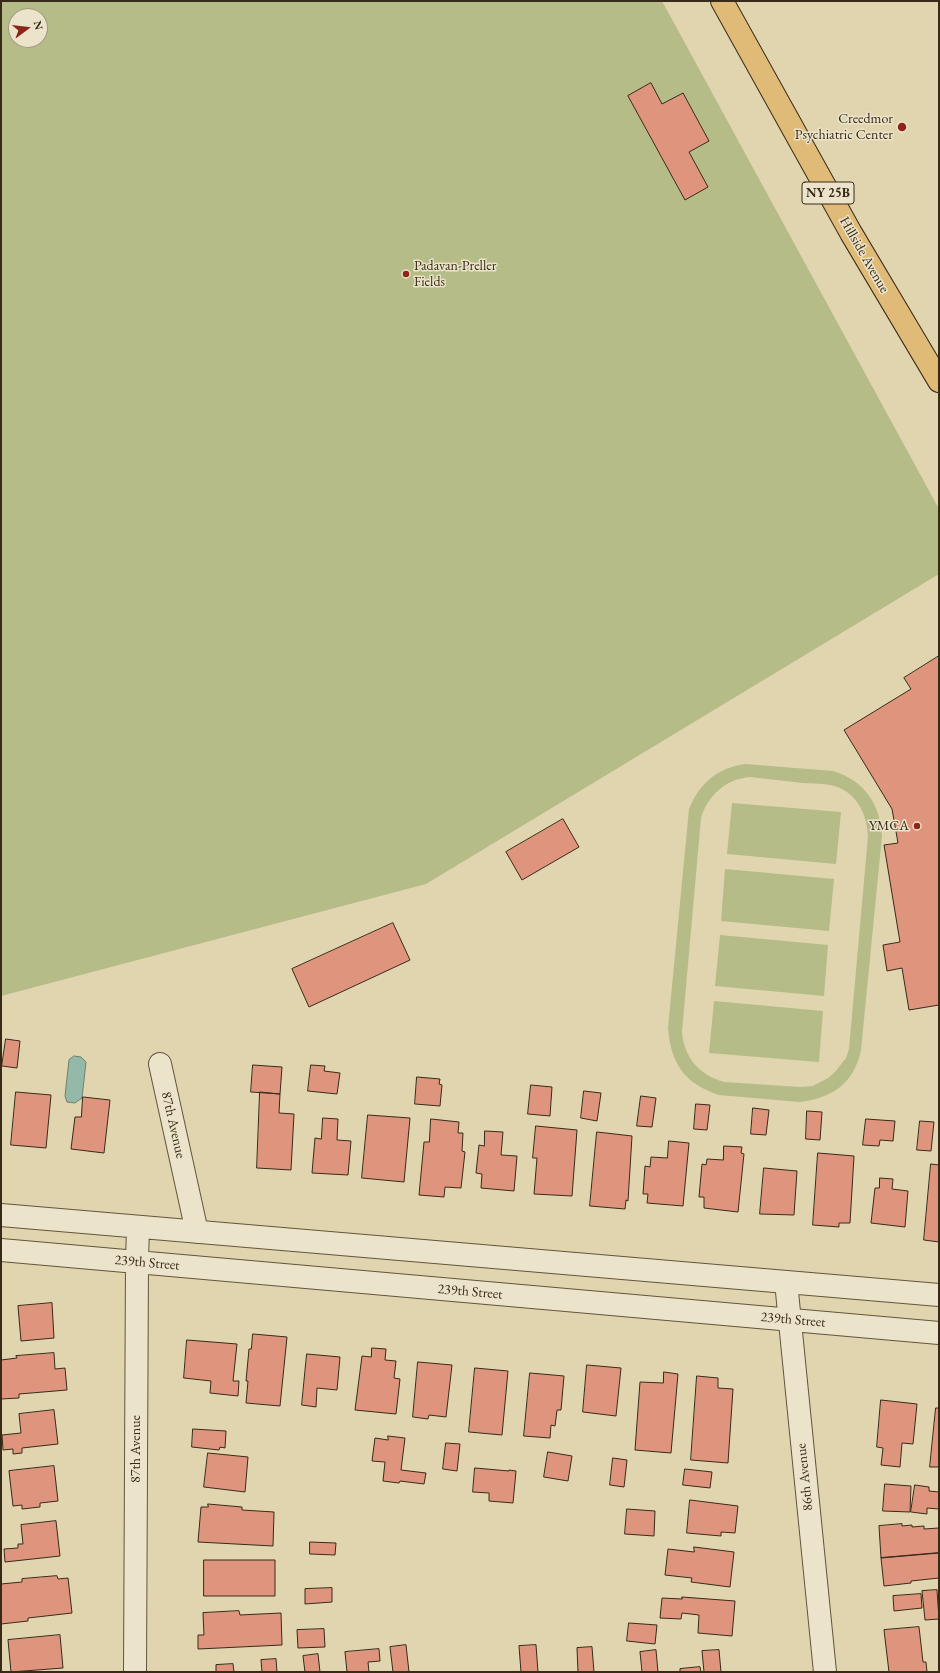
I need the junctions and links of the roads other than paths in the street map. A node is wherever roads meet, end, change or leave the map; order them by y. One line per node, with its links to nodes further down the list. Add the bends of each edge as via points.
1 (722, 1): 2 (main road, Hillside Avenue / NY 25B, via 851,234)
2 (939, 382)
3 (160, 1064): 6 (street, 87th Avenue)
4 (1, 1215): 5 (street)
5 (138, 1227): 6 (street); 8 (street, 87th Avenue)
6 (197, 1232): 9 (street)
7 (1, 1250): 8 (street, 239th Street)
8 (137, 1262): 11 (street, 239th Street); 13 (street, 87th Avenue)
9 (786, 1282): 10 (street); 11 (street, 86th Avenue)
10 (939, 1295)
11 (788, 1320): 12 (street, 239th Street); 14 (street, 86th Avenue)
12 (939, 1334)
13 (135, 1672)
14 (825, 1672)

